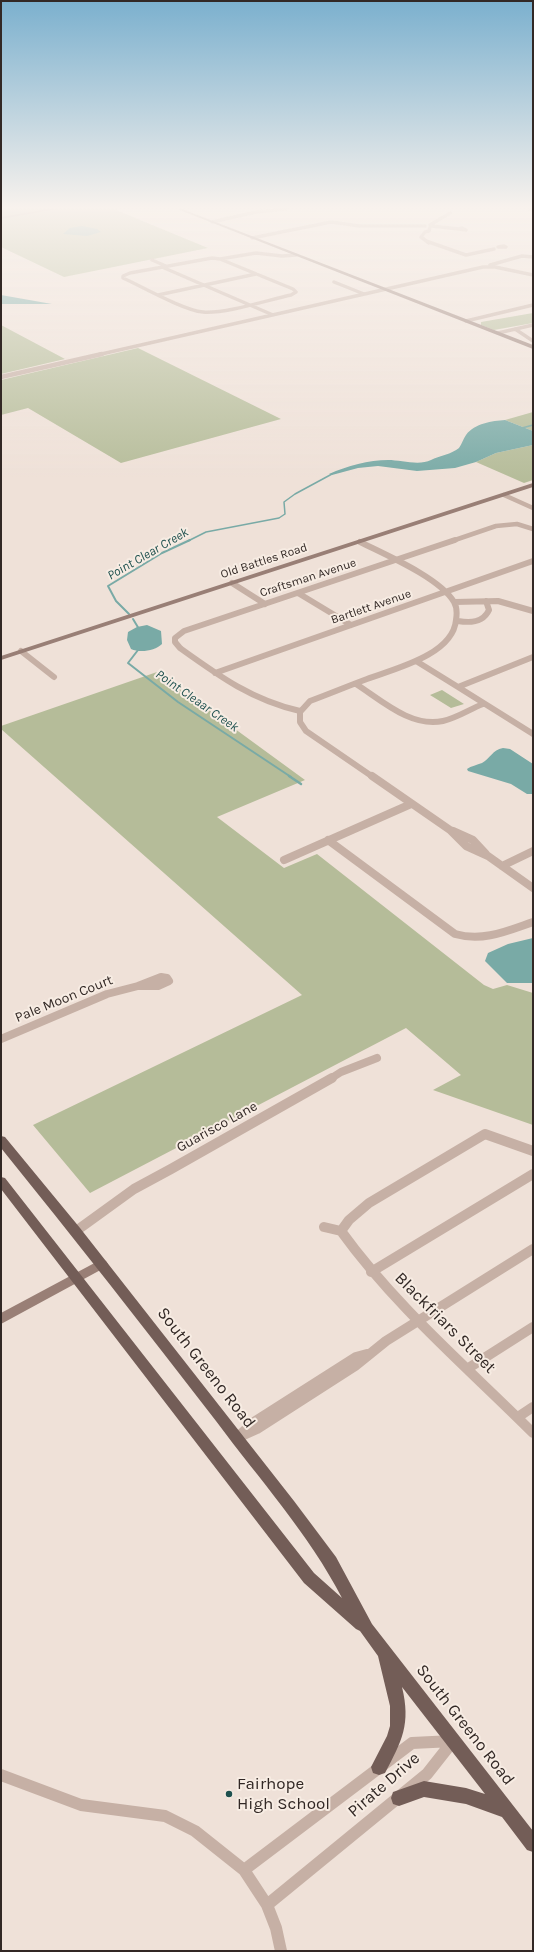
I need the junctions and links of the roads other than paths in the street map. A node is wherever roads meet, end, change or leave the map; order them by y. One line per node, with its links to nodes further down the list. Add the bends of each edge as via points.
1 (170, 300): 8 (street, via 203,312)
2 (240, 300): 8 (street)
3 (250, 300): 7 (street)
4 (269, 300): 7 (street)
5 (337, 300): 10 (street)
6 (413, 300): 12 (street)
7 (257, 303): 8 (street); 10 (street)
8 (249, 304): 11 (street)
9 (533, 305): 12 (street)
10 (281, 313): 11 (street)
11 (274, 314): 18 (street)
12 (466, 320): 15 (street)
13 (533, 325): 14 (street)
14 (515, 329): 15 (street); 16 (street)
15 (498, 333): 17 (street)
16 (533, 341)
17 (533, 347)
18 (1, 377)
19 (533, 485): 20 (street, Old Battles Road)
20 (504, 495): 21 (street); 23 (street, Old Battles Road)
21 (533, 508)
22 (533, 529): 24 (street, Craftsman Avenue, via 517,524 502,525)
23 (360, 542): 24 (street); 26 (street, Old Battles Road)
24 (395, 561): 27 (street, via 429,579); 28 (street, Craftsman Avenue)
25 (533, 561): 27 (street, Bartlett Avenue)
26 (232, 583): 31 (street); 35 (street, Old Battles Road)
27 (445, 592): 30 (street); 34 (street, Bartlett Avenue)
28 (298, 593): 31 (street, Craftsman Avenue); 34 (street)
29 (486, 601): 30 (street); 32 (street, via 510,603); 33 (street, via 489,610 484,618 473,622)
30 (455, 602): 33 (street)
31 (265, 604): 39 (street, Craftsman Avenue, via 184,631 177,636 175,641 178,646)
32 (533, 612)
33 (458, 621): 38 (street, via 449,638 434,651)
34 (351, 625): 39 (street, Bartlett Avenue)
35 (22, 651): 37 (street, Old Battles Road); 40 (street)
36 (533, 657): 42 (street)
37 (1, 658)
38 (416, 661): 41 (street); 42 (street)
39 (215, 673): 44 (street, Craftsman Avenue, via 240,690 271,705)
40 (54, 677)
41 (356, 684): 43 (street, via 419,721 443,721); 44 (street, via 310,701)
42 (458, 687): 43 (street)
43 (483, 704): 45 (street)
44 (300, 711): 46 (street, via 299,724 306,731)
45 (533, 734)
46 (411, 804): 47 (street); 50 (street, via 450,830 464,845)
47 (328, 840): 49 (street); 52 (street, via 455,934 464,938 485,938)
48 (533, 851): 50 (street)
49 (284, 860)
50 (502, 866): 51 (street)
51 (533, 888)
52 (533, 922)
53 (138, 986): 54 (street, Pale Moon Court, via 107,994)
54 (1, 1039)
55 (377, 1058): 61 (street, Guarisco Lane, via 341,1072 181,1163 154,1175 125,1193)
56 (1, 1140): 61 (main road, South Greeno Road)
57 (533, 1151): 62 (street, via 486,1134 369,1203 349,1220)
58 (533, 1174): 65 (street)
59 (1, 1181): 66 (main road, South Greeno Road)
60 (324, 1227): 62 (street)
61 (76, 1231): 64 (main road, South Greeno Road)
62 (341, 1231): 65 (street, Blackfriars Street)
63 (533, 1249): 68 (street)
64 (102, 1264): 66 (street); 74 (main road, South Greeno Road)
65 (371, 1272): 68 (street, Blackfriars Street)
66 (77, 1278): 67 (street); 75 (main road, South Greeno Road, via 309,1578)
67 (1, 1319)
68 (418, 1322): 70 (street, Blackfriars Street); 74 (street, via 257,1429)
69 (533, 1327): 70 (street)
70 (467, 1369): 72 (street, Blackfriars Street)
71 (533, 1406): 72 (street)
72 (518, 1417): 73 (street, Blackfriars Street)
73 (533, 1433)
74 (237, 1438): 75 (main road, South Greeno Road, via 331,1562)
75 (367, 1629): 76 (main road, South Greeno Road)
76 (385, 1652): 77 (main road, South Greeno Road); 78 (main road, via 398,1703 399,1718 395,1737)
77 (453, 1741): 78 (street, Pirate Drive, via 412,1743); 80 (street, Pirate Drive, via 427,1774); 81 (main road, South Greeno Road)
78 (379, 1767): 83 (street, Pirate Drive)
79 (1, 1775): 83 (street, via 81,1805 165,1816 195,1831)
80 (399, 1798): 81 (main road, via 424,1789 466,1796); 84 (street, Pirate Drive)
81 (508, 1811): 82 (main road, South Greeno Road)
82 (533, 1844)
83 (244, 1870): 84 (street)
84 (267, 1905): 85 (street)
85 (281, 1951)

